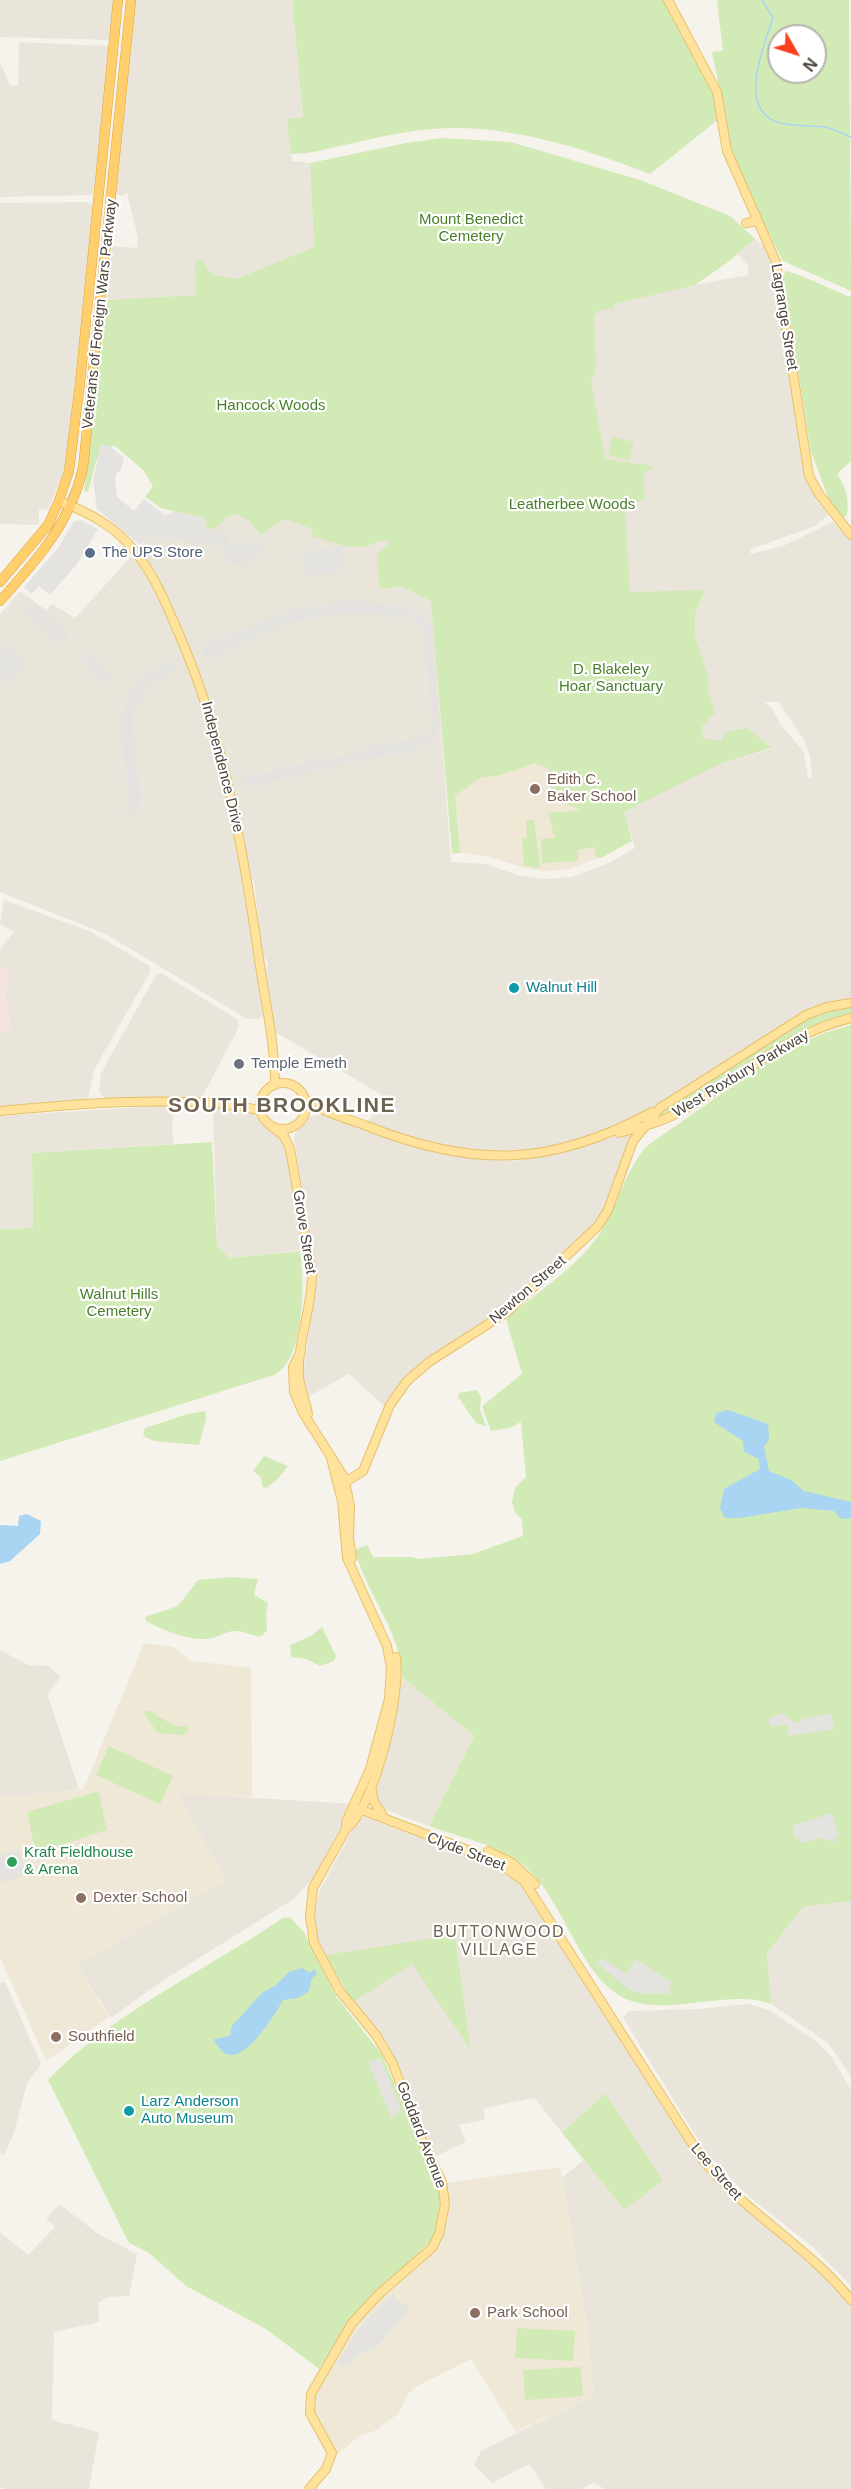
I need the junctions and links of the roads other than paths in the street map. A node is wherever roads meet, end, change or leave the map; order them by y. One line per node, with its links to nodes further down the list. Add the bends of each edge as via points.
1 (118, 0): 6 (highway, Veterans of Foreign Wars Parkway, via 72,454)
2 (131, 0): 7 (highway, Veterans of Foreign Wars Parkway, via 87,448)
3 (668, 0): 4 (main road, Lagrange Street, via 717,92 726,148)
4 (756, 216): 5 (main road, via 753,222); 8 (main road, Lagrange Street, via 775,258 781,285 809,476)
5 (746, 223)
6 (60, 501): 7 (main road, Independence Drive); 9 (highway, Veterans of Foreign Wars Parkway, via 41,534)
7 (72, 506): 10 (highway, Veterans of Foreign Wars Parkway, via 48,547); 13 (main road, Independence Drive, via 99,518 127,543 154,578 191,659 213,721 231,794)
8 (851, 535)
9 (0, 582)
10 (1, 599)
11 (851, 1003): 19 (main road, Newton Street, via 806,1016)
12 (851, 1018): 22 (main road, West Roxbury Parkway, via 791,1041)
13 (272, 1040): 14 (main road, via 279,1071); 15 (main road)
14 (287, 1084): 15 (main road); 17 (main road, via 298,1089)
15 (275, 1085): 16 (main road)
16 (262, 1098): 18 (main road); 20 (main road)
17 (305, 1099): 21 (main road, West Roxbury Parkway); 24 (main road)
18 (233, 1104): 20 (main road); 23 (main road, via 136,1102)
19 (660, 1108): 27 (main road, Newton Street); 28 (main road, West Roxbury Parkway)
20 (261, 1111): 25 (main road)
21 (325, 1111): 24 (main road); 28 (main road, West Roxbury Parkway, via 429,1148 485,1157 522,1157)
22 (682, 1111): 27 (main road, West Roxbury Parkway); 30 (main road, Newton Street, via 644,1133)
23 (0, 1112)
24 (304, 1116): 26 (main road)
25 (270, 1125): 26 (main road, via 282,1129); 29 (main road, Grove Street, via 284,1136)
26 (295, 1126): 29 (main road, Grove Street)
27 (642, 1127): 28 (main road, West Roxbury Parkway); 30 (main road, Newton Street)
28 (595, 1138)
29 (290, 1149): 31 (main road, Grove Street, via 312,1274)
30 (628, 1153): 33 (main road, Newton Street, via 608,1210 598,1226 507,1312 407,1380 390,1405 366,1465 359,1475)
31 (301, 1351): 32 (main road, Grove Street, via 299,1377); 32 (main road, Grove Street, via 295,1359 292,1379 300,1408)
32 (308, 1417): 33 (main road, Grove Street)
33 (342, 1481): 34 (main road, via 352,1557 392,1645 398,1673 393,1710); 35 (main road, via 347,1558 387,1646 392,1668 387,1709)
34 (371, 1787): 35 (main road); 36 (main road)
35 (358, 1806): 36 (main road, Clyde Street); 37 (main road, Clyde Street, via 494,1860 520,1877); 40 (main road, Goddard Avenue, via 313,1888 310,1927 316,1949 344,1998 376,2035 392,2062 442,2182 445,2204 442,2227 432,2248 380,2293 352,2324 311,2394 311,2418 332,2454 326,2469)
36 (382, 1814): 37 (main road, Clyde Street, via 497,1854 524,1872 539,1890)
37 (615, 2017): 38 (main road, Lee Street, via 719,2170 749,2201 820,2258); 39 (main road, Lee Street, via 683,2131 713,2172 745,2206 816,2262)
38 (851, 2291)
39 (851, 2300)
40 (309, 2489)

